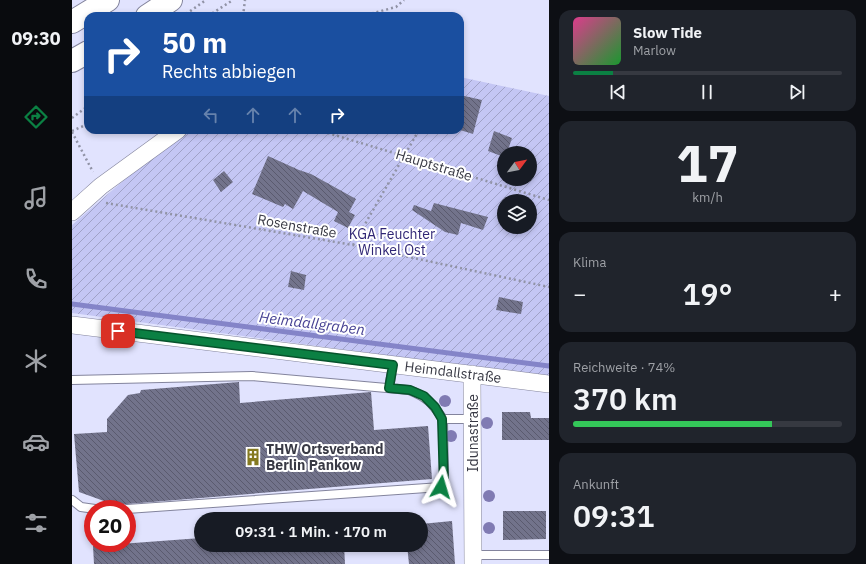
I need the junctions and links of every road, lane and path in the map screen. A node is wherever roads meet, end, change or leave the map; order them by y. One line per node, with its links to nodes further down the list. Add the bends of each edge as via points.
1 (108, 0): 7 (main road)
2 (171, 0): 8 (main road)
3 (206, 0): 9 (path)
4 (233, 0): 10 (path)
5 (245, 0): 11 (path)
6 (404, 0): 12 (path, via 396,7)
7 (88, 12)
8 (153, 12)
9 (188, 12)
10 (214, 12)
11 (244, 12)
12 (377, 12)
13 (84, 15): 14 (main road)
14 (72, 22)
15 (84, 54): 16 (main road)
16 (72, 61)
17 (84, 109): 18 (path)
18 (72, 118)
19 (84, 126): 20 (path)
20 (72, 132): 25 (path)
21 (173, 134): 25 (street)
22 (331, 134): 24 (path, Hauptstraße)
23 (416, 134): 24 (path)
24 (404, 156): 26 (path, Hauptstraße); 28 (path)
25 (95, 191): 27 (street); 28 (path, Rosenstraße, via 108,204)
26 (549, 200)
27 (72, 212)
28 (353, 245): 29 (path, Rosenstraße)
29 (549, 287)
30 (72, 325): 31 (street, Heimdallstraße)
31 (393, 365): 32 (street, Heimdallstraße); 35 (lane)
32 (472, 374): 34 (street, Heimdallstraße); 37 (street, Idunastraße)
33 (72, 380): 35 (lane, via 252,376)
34 (549, 384)
35 (389, 388): 36 (lane, via 410,390 424,396)
36 (442, 419): 37 (lane); 40 (lane, via 444,484 441,487)
37 (473, 419): 42 (street, Idunastraße)
38 (72, 500): 39 (lane)
39 (84, 508)
40 (136, 508)
41 (549, 556): 42 (lane)
42 (473, 560)

